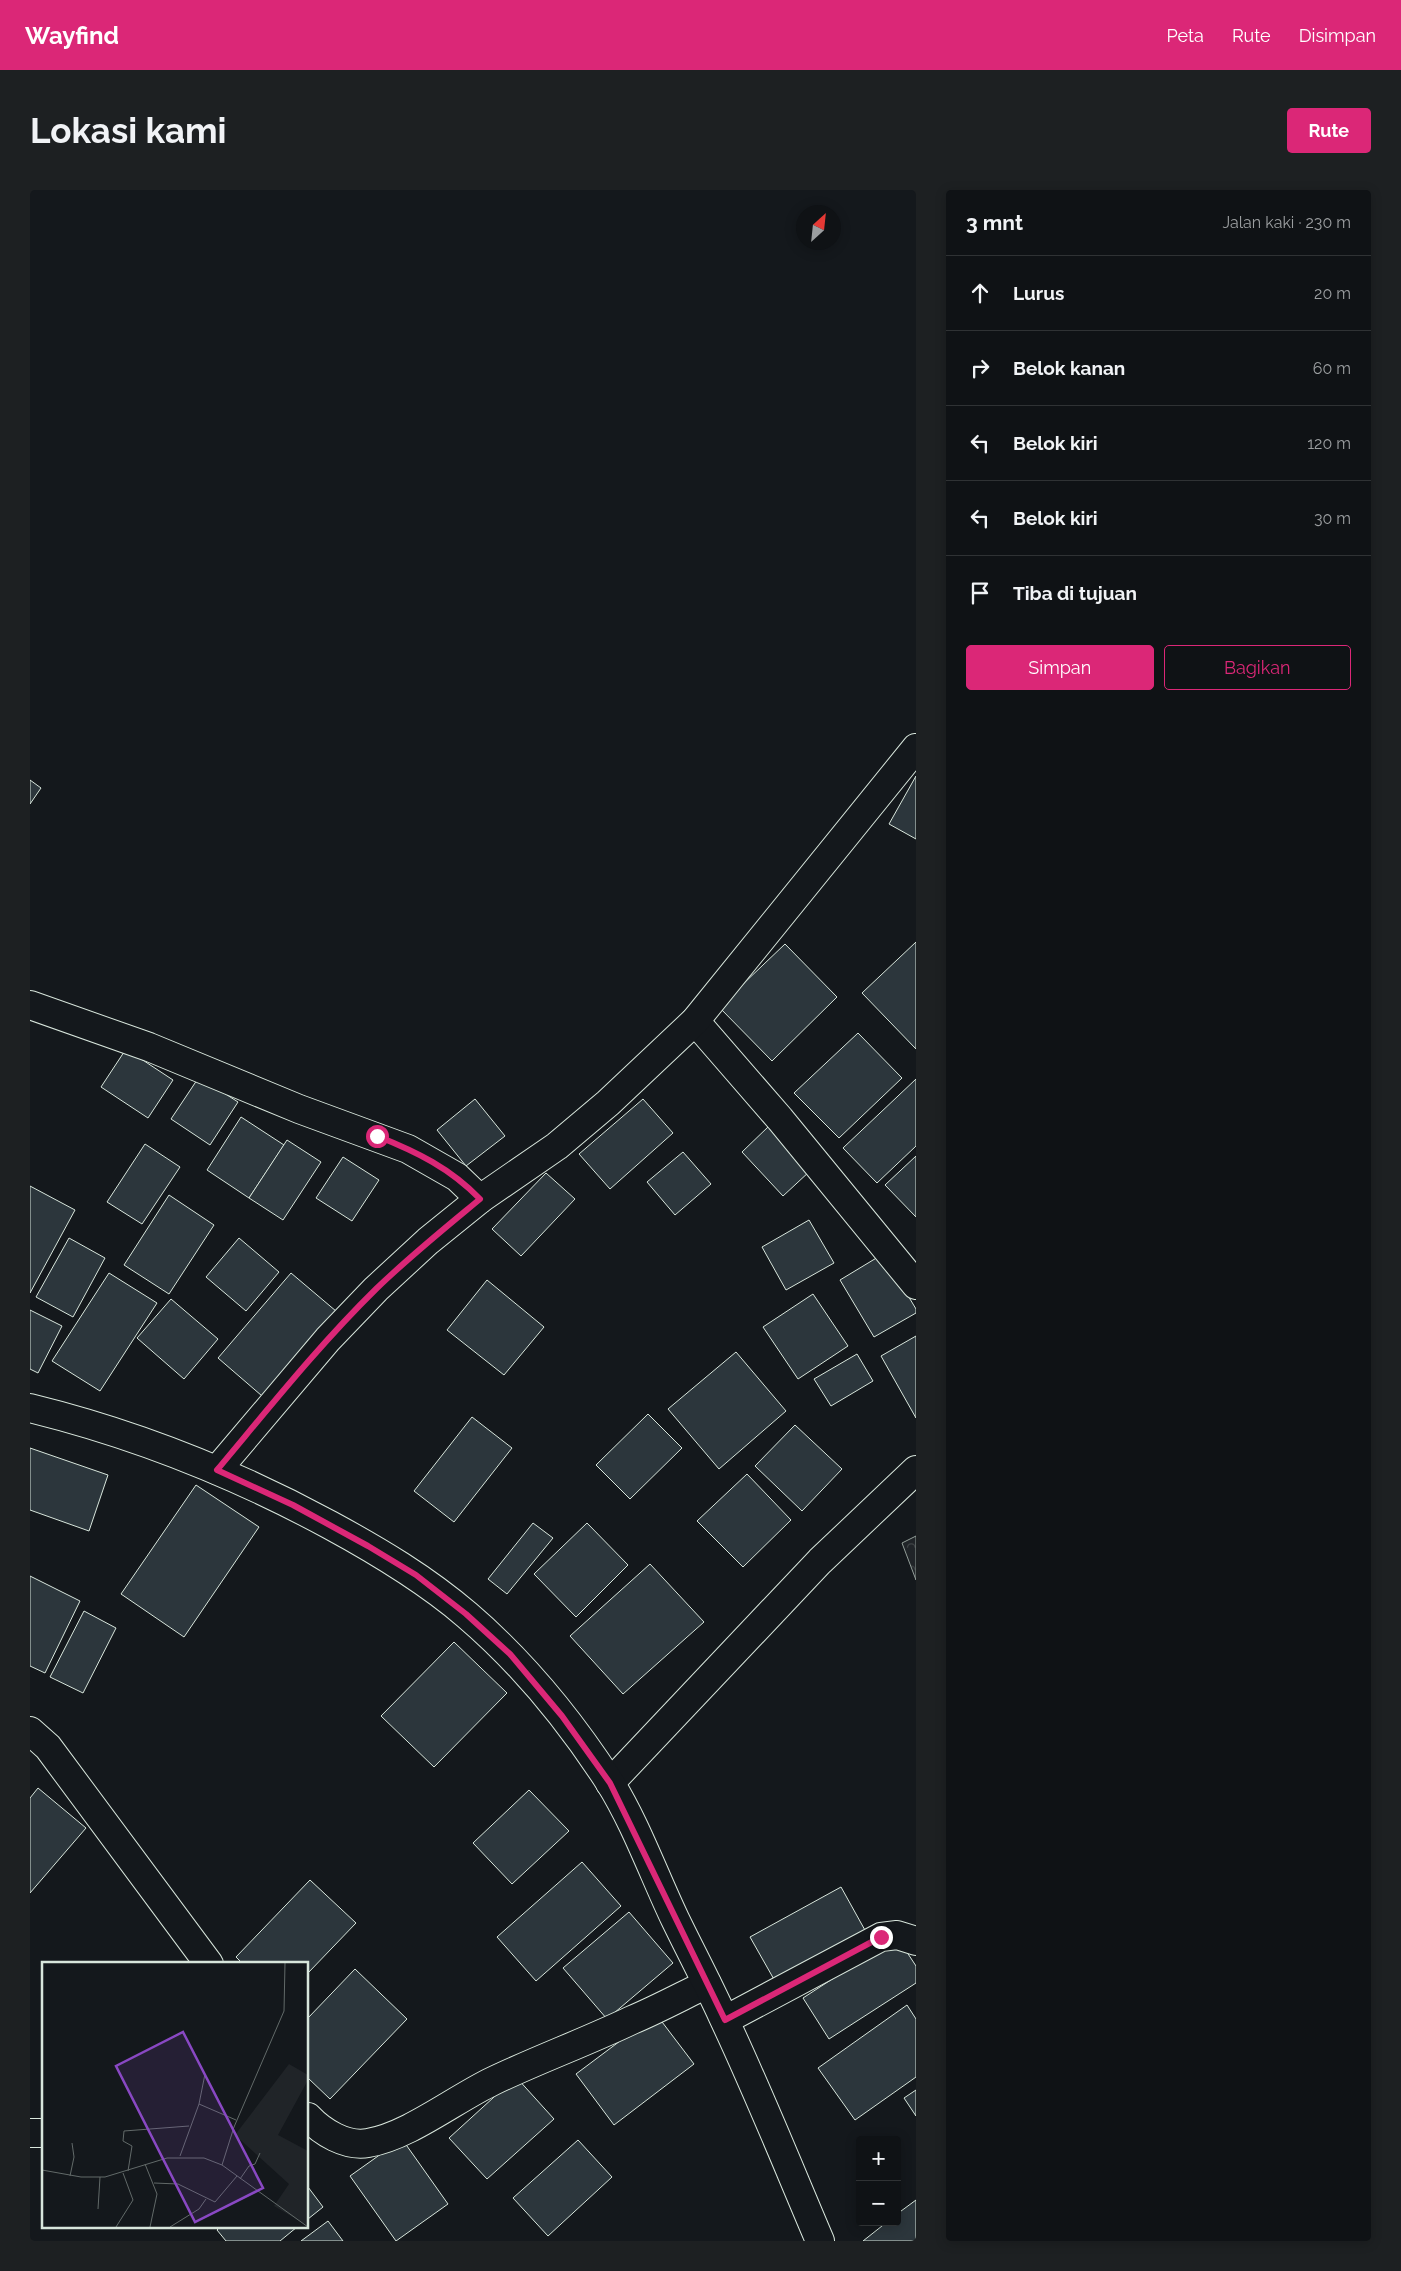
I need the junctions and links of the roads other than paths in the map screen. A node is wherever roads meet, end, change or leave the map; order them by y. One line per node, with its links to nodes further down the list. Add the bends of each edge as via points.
1 (916, 748): 3 (street)
2 (30, 1006): 4 (street, via 149,1047 299,1109 408,1149 457,1177)
3 (695, 1021): 4 (street, via 557,1146); 5 (street, via 780,1118)
4 (480, 1199): 7 (street, via 428,1241 328,1338)
5 (916, 1285)
6 (30, 1408): 7 (street, via 150,1442)
7 (217, 1470): 10 (street, via 293,1505 368,1546 416,1575 466,1614 521,1668 562,1716)
8 (916, 1470): 10 (street, via 820,1561)
9 (30, 1731): 12 (street, via 48,1747)
10 (610, 1783): 13 (street)
11 (916, 1940): 14 (street, via 896,1935 881,1937)
12 (208, 1962)
13 (707, 1984): 14 (street); 15 (street, via 632,2021 505,2075 386,2138 367,2143 350,2142 323,2130)
14 (725, 2020): 16 (street)
15 (309, 2117)
16 (820, 2241)

